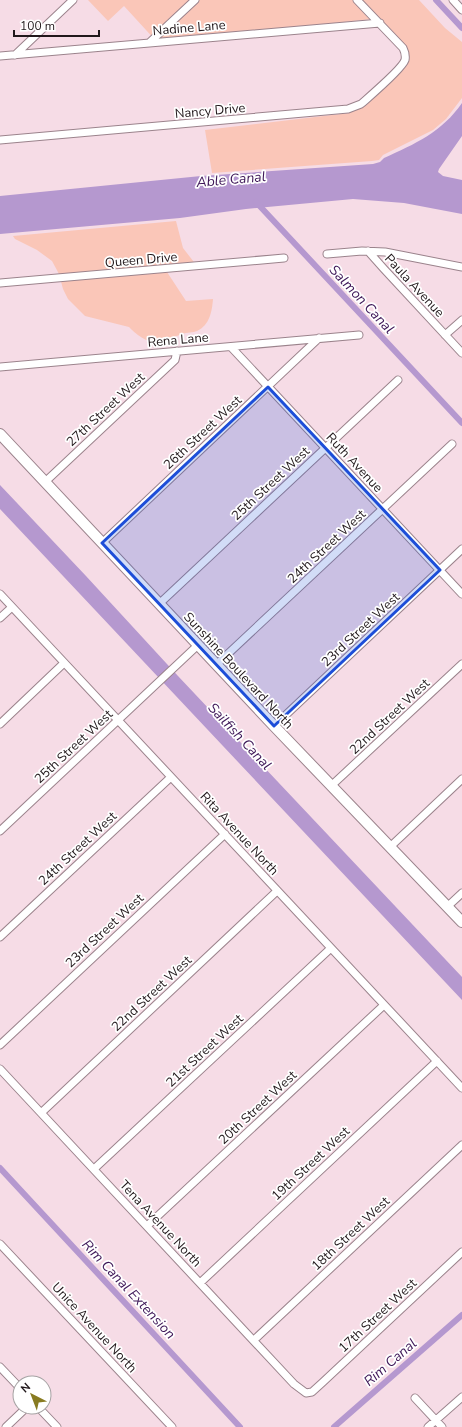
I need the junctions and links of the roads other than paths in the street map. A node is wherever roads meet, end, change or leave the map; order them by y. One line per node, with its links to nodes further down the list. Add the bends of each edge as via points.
1 (73, 0): 8 (street)
2 (195, 0): 7 (street)
3 (357, 0): 6 (street)
4 (452, 0): 5 (street)
5 (462, 10)
6 (380, 23): 7 (street, Nadine Lane); 10 (street, Nancy Drive, via 403,48 406,54 405,61 361,104 348,109)
7 (149, 43): 8 (street, Nadine Lane)
8 (15, 55): 9 (street, Nadine Lane)
9 (0, 56)
10 (0, 140)
11 (368, 251): 12 (street); 14 (street); 18 (street, Paula Avenue)
12 (327, 254)
13 (284, 258): 15 (street, Queen Drive)
14 (462, 267)
15 (0, 283)
16 (462, 320): 18 (street)
17 (359, 335): 19 (street, Rena Lane)
18 (446, 335): 22 (street, Paula Avenue)
19 (319, 338): 20 (street, Rena Lane); 25 (street, 26th Street West)
20 (231, 346): 21 (street, Rena Lane); 25 (street, Ruth Avenue)
21 (177, 352): 23 (street, Rena Lane); 29 (street, 27th Street West, via 175,360)
22 (462, 352)
23 (0, 368)
24 (398, 380): 28 (street, 25th Street West)
25 (268, 387): 28 (street, Ruth Avenue); 31 (street, 26th Street West)
26 (0, 434): 29 (street, Sunshine Boulevard North)
27 (452, 444): 30 (street, 24th Street West)
28 (325, 448): 30 (street, Ruth Avenue); 36 (street, 25th Street West)
29 (45, 482): 31 (street, Sunshine Boulevard North)
30 (383, 509): 33 (street, Ruth Avenue); 42 (street, 24th Street West)
31 (102, 543): 36 (street, Sunshine Boulevard North)
32 (462, 549): 33 (street, 23rd Street West)
33 (440, 570): 35 (street, Ruth Avenue); 45 (street, 23rd Street West)
34 (0, 594): 37 (street, Rita Avenue North)
35 (462, 594)
36 (159, 604): 39 (street, Sunshine Boulevard North)
37 (12, 607): 38 (street); 40 (street, Rita Avenue North)
38 (0, 618)
39 (198, 645): 42 (street, Sunshine Boulevard North); 43 (street, 25th Street West)
40 (64, 663): 43 (street, Rita Avenue North); 44 (street)
41 (462, 664): 48 (street, 22nd Street West)
42 (216, 665): 45 (street, Sunshine Boulevard North)
43 (118, 720): 46 (street, Rita Avenue North); 49 (street, 25th Street West)
44 (0, 724)
45 (274, 726): 48 (street, Sunshine Boulevard North)
46 (171, 777): 50 (street, Rita Avenue North); 56 (street, 24th Street West)
47 (462, 778): 51 (street)
48 (332, 786): 51 (street, Sunshine Boulevard North)
49 (0, 831)
50 (225, 834): 52 (street, Rita Avenue North); 59 (street, 23rd Street West)
51 (390, 846): 54 (street, Sunshine Boulevard North)
52 (278, 891): 57 (street, Rita Avenue North); 63 (street, 22nd Street West)
53 (462, 893): 54 (street)
54 (447, 907): 55 (street, Sunshine Boulevard North)
55 (462, 922)
56 (0, 937)
57 (331, 948): 58 (street, Rita Avenue North); 65 (street, 21st Street West)
58 (384, 1004): 60 (street, Rita Avenue North); 66 (street, 20th Street West)
59 (0, 1044)
60 (437, 1061): 62 (street, Rita Avenue North); 69 (street, 19th Street West)
61 (0, 1069): 63 (street, Tena Avenue North)
62 (462, 1088)
63 (41, 1113): 65 (street, Tena Avenue North)
64 (462, 1145): 70 (street, 18th Street West)
65 (94, 1169): 66 (street, Tena Avenue North)
66 (147, 1226): 69 (street, Tena Avenue North)
67 (0, 1244): 81 (street, Unice Avenue North)
68 (462, 1252): 73 (street, 17th Street West, via 324,1382 312,1392)
69 (200, 1283): 70 (street, Tena Avenue North)
70 (254, 1340): 73 (street, Tena Avenue North, via 294,1384)
71 (0, 1367): 72 (street)
72 (12, 1380)
73 (306, 1392)
74 (462, 1397): 78 (street)
75 (415, 1398): 78 (street)
76 (19, 1415): 79 (street)
77 (46, 1415): 80 (street)
78 (436, 1420): 82 (street); 83 (street)
79 (6, 1427)
80 (57, 1427)
81 (172, 1427)
82 (428, 1427)
83 (442, 1427)

